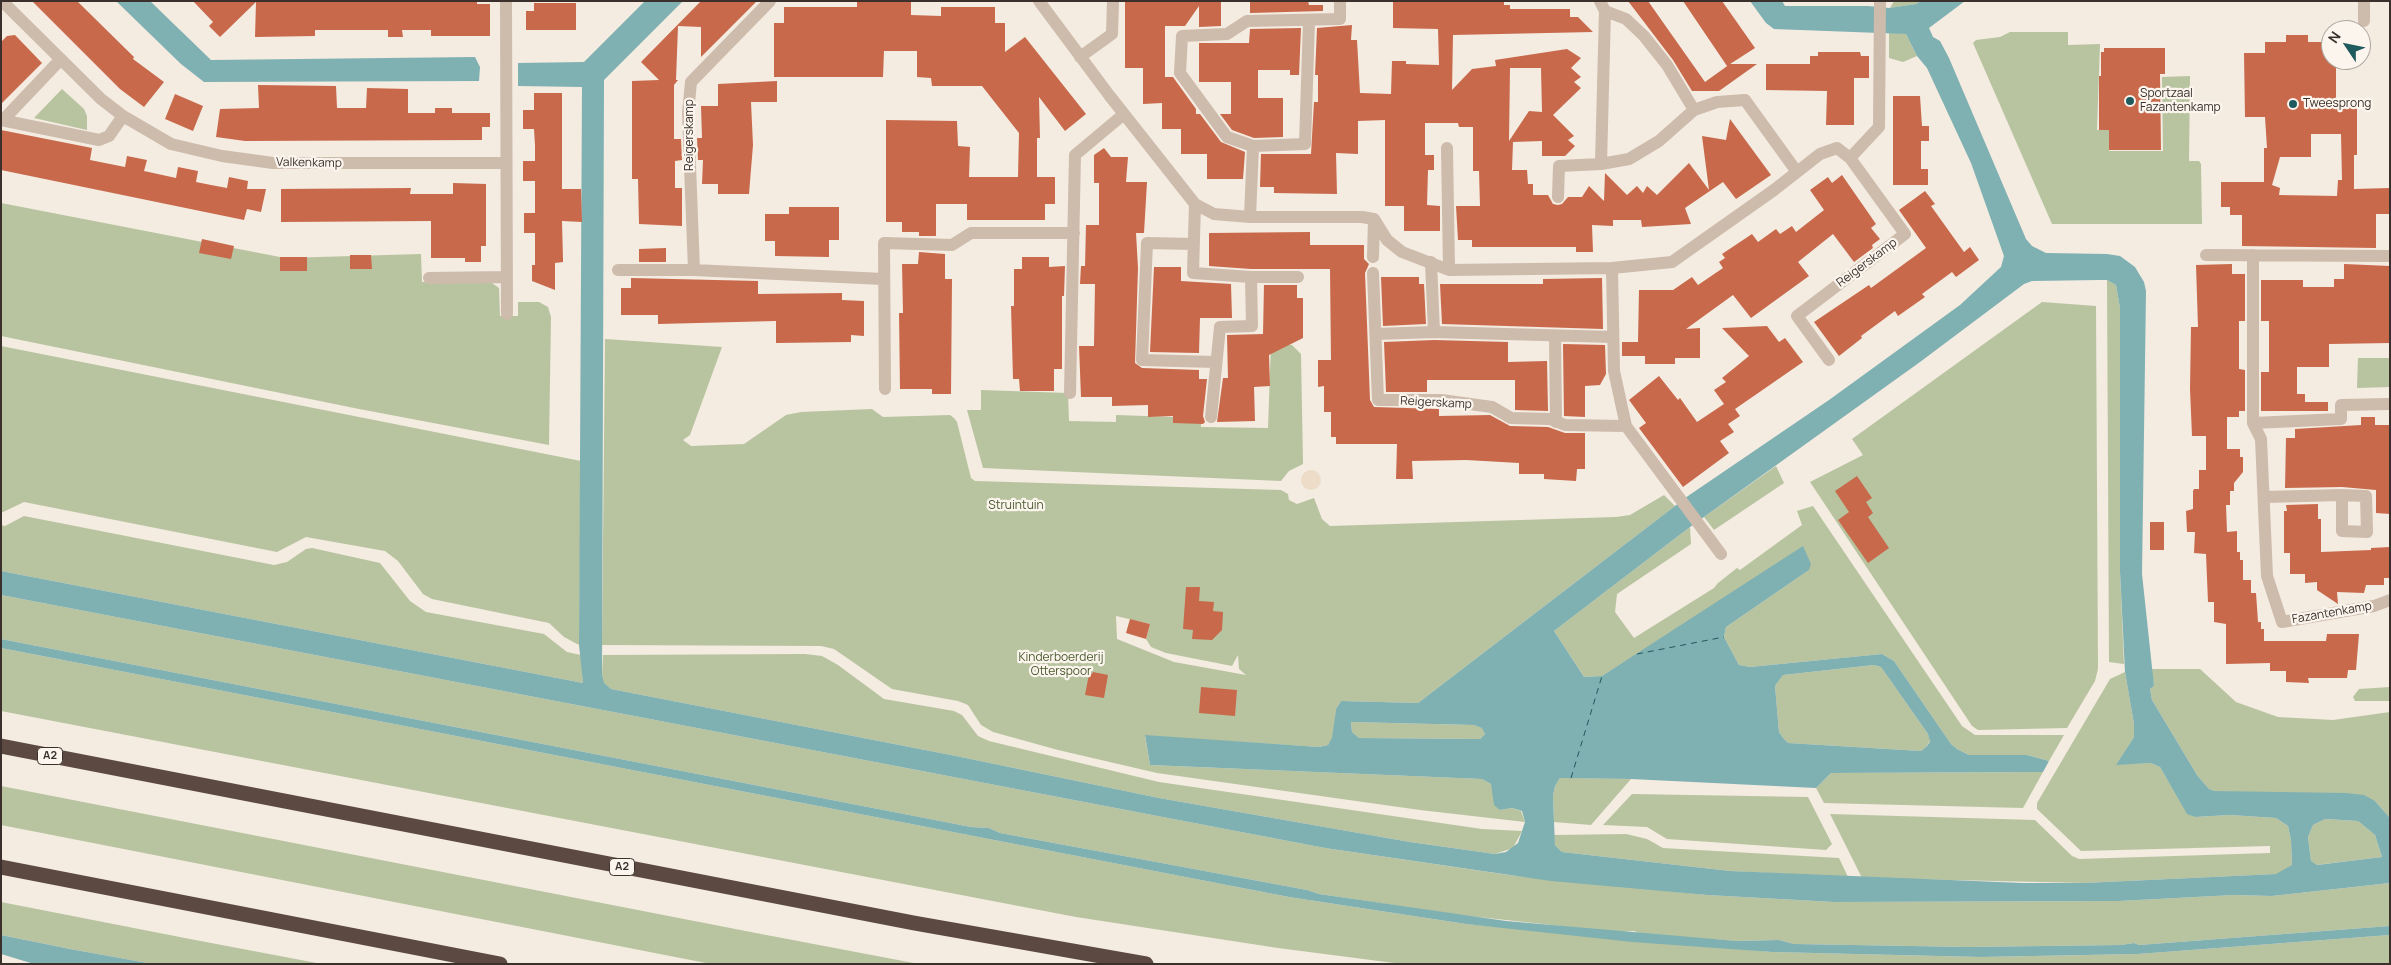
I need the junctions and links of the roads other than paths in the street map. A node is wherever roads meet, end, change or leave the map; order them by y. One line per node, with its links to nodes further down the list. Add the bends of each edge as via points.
1 (2, 1): 13 (street, Valkenkamp)
2 (506, 1): 21 (street)
3 (770, 1): 37 (street, Reigerskamp, via 691,82 688,113)
4 (1039, 1): 12 (street)
5 (1113, 1): 12 (street, via 1112,34)
6 (1340, 1): 11 (street, via 1340,18)
7 (2364, 1): 10 (street)
8 (1880, 4): 20 (street, via 1879,127)
9 (1603, 6): 14 (street, via 1626,18 1644,36); 22 (street)
10 (2364, 20)
11 (1309, 21): 18 (street, via 1306,144); 18 (street, via 1247,21 1228,34 1182,36 1180,73 1227,137)
12 (1080, 57): 15 (street)
13 (61, 60): 16 (street, Valkenkamp); 17 (street)
14 (1694, 110): 22 (street, via 1659,141 1629,158); 23 (street, via 1717,102 1745,100)
15 (1124, 114): 25 (street); 28 (street, via 1075,155)
16 (122, 116): 17 (street, via 109,136 99,140); 21 (street, Valkenkamp, via 171,144 273,163)
17 (2, 120)
18 (1253, 146): 26 (street)
19 (1447, 148): 38 (street)
20 (1850, 158): 23 (street, via 1837,148 1820,154); 50 (street, Reigerskamp, via 1905,234 1797,316)
21 (506, 163): 41 (street)
22 (1601, 164): 24 (street, via 1559,166)
23 (1797, 172): 35 (street, via 1672,262)
24 (1558, 197)
25 (1195, 204): 26 (street, via 1214,214); 29 (street)
26 (1250, 217): 27 (street)
27 (1374, 219): 33 (street); 34 (street, via 1387,240 1402,252)
28 (1074, 233): 44 (street, via 972,233 952,245 884,243); 53 (street)
29 (1194, 244): 40 (street, via 1193,273); 51 (street, via 1147,243 1142,360)
30 (2206, 255): 31 (street)
31 (2253, 255): 32 (street); 57 (street, Fazantenkamp)
32 (2390, 256)
33 (1373, 257)
34 (1431, 262): 38 (street); 46 (street)
35 (1612, 268): 38 (street); 49 (street)
36 (618, 270): 37 (street)
37 (694, 270): 44 (street)
38 (1449, 270)
39 (1373, 273): 47 (street, Reigerskamp)
40 (1251, 276): 42 (street); 51 (street, via 1252,326 1220,327)
41 (507, 277): 43 (street); 45 (street)
42 (1298, 277)
43 (430, 278)
44 (883, 279): 52 (street)
45 (507, 314)
46 (1434, 332): 47 (street); 48 (street)
47 (1376, 334): 56 (street, Reigerskamp, via 1378,400 1441,400 1492,406 1511,418)
48 (1555, 336): 49 (street); 56 (street)
49 (1613, 337): 58 (street, via 1614,371)
50 (1829, 360)
51 (1215, 362): 55 (street)
52 (885, 388)
53 (1070, 393)
54 (2390, 404): 57 (street, via 2341,405 2341,419)
55 (1211, 417)
56 (1556, 422): 58 (street, Reigerskamp)
57 (2253, 423): 60 (street, Fazantenkamp, via 2261,439)
58 (1626, 426): 61 (street)
59 (2342, 495): 60 (street)
60 (2264, 496): 62 (street, Fazantenkamp, via 2267,576 2282,622 2374,606)
61 (1720, 554)
62 (2390, 600)
63 (1, 746): 66 (highway, A2, via 904,921)
64 (1, 866): 65 (highway)
65 (500, 964)
66 (1146, 964)

